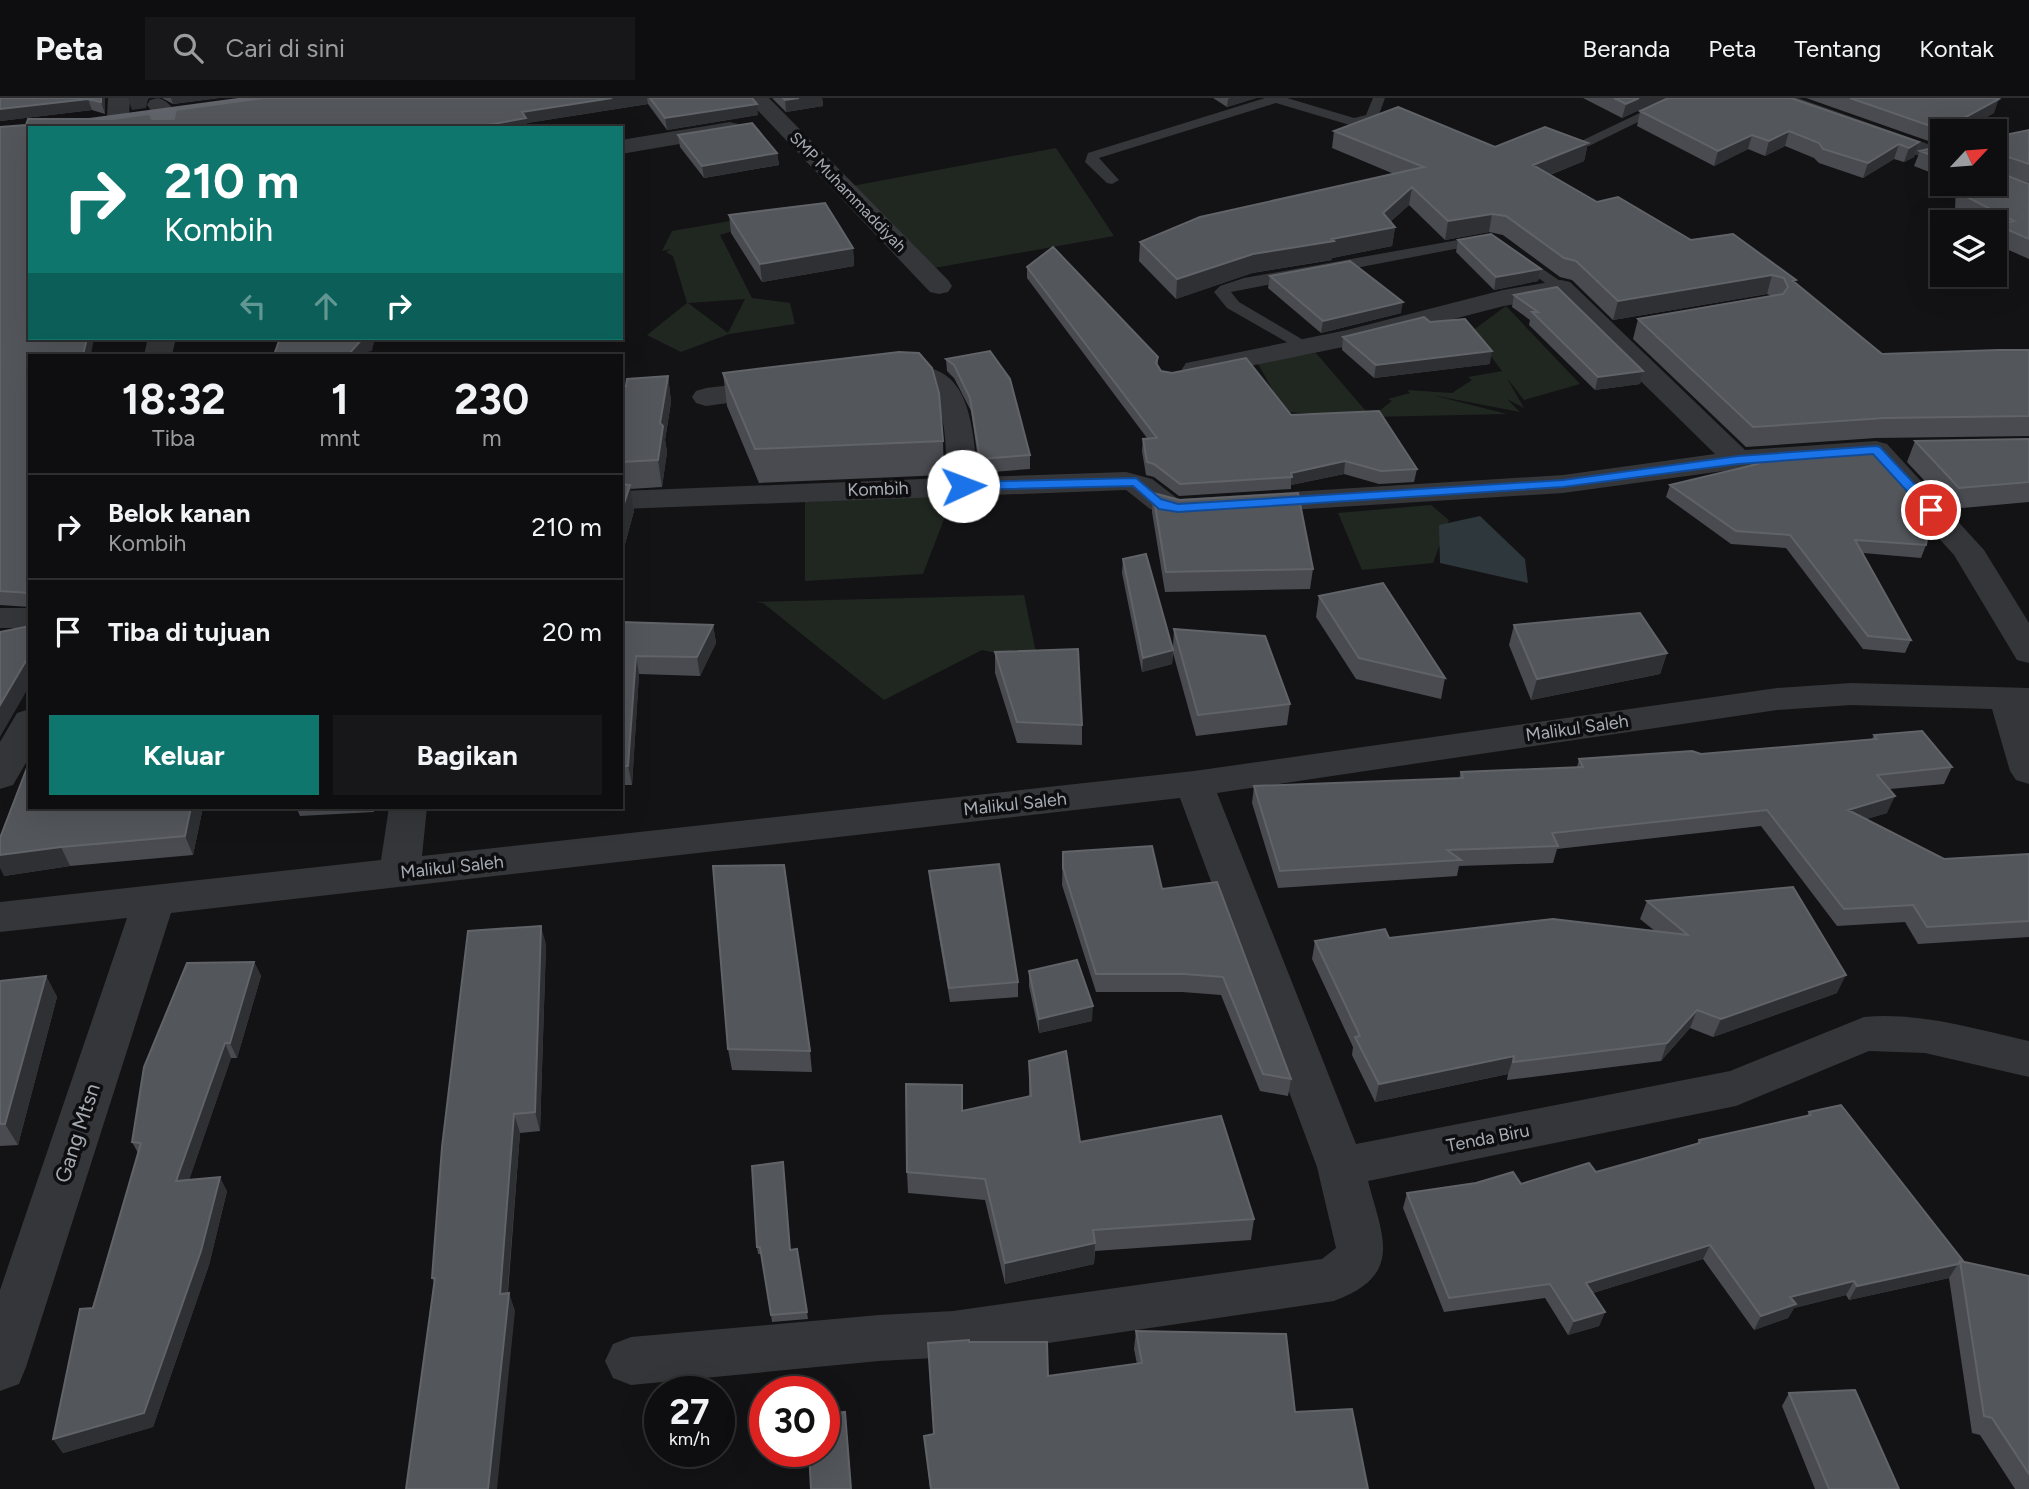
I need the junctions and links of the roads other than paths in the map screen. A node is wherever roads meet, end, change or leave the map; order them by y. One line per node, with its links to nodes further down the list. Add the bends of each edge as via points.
1 (212, 98): 10 (highway)
2 (286, 98): 10 (highway)
3 (757, 98): 11 (street, SMP Muhammaddiyah)
4 (1278, 98): 5 (lane, via 1358,122 1372,117); 18 (lane, via 1093,156 1092,162)
5 (1379, 98)
6 (1681, 98): 15 (lane)
7 (1777, 98): 17 (street)
8 (1805, 98): 14 (street)
9 (119, 107): 10 (highway); 12 (highway)
10 (163, 116): 13 (highway)
11 (779, 121): 16 (street); 19 (street, SMP Muhammaddiyah)
12 (40, 126)
13 (83, 126)
14 (1930, 142)
15 (1584, 143)
16 (623, 147)
17 (1930, 153)
18 (1112, 180)
19 (939, 286)
20 (1561, 288): 21 (street); 21 (lane, via 1502,244 1484,239 1244,283 1222,292 1233,305); 28 (street, via 1619,330)
21 (1304, 347): 22 (street)
22 (1171, 374)
23 (852, 380): 29 (street, via 921,374 942,385 954,406)
24 (799, 387): 25 (street)
25 (706, 397)
26 (1912, 449): 27 (street, Kombih)
27 (1876, 450): 28 (street, Kombih); 33 (street, via 1968,550)
28 (1738, 460): 29 (street, Kombih, via 1563,484 1178,508 1164,506 1136,482)
29 (963, 486): 30 (street, Kombih)
30 (623, 500)
31 (0, 618): 32 (street)
32 (28, 618)
33 (2029, 652)
34 (2018, 698): 36 (street); 38 (street, Malikul Saleh, via 1851,694 1777,699)
35 (28, 725): 37 (street)
36 (2029, 771)
37 (0, 776)
38 (1194, 784): 40 (street, Malikul Saleh); 44 (street)
39 (408, 809): 40 (street)
40 (400, 873): 41 (street, Malikul Saleh)
41 (154, 900): 42 (street, Malikul Saleh); 46 (street, Gang Mtsn)
42 (0, 917)
43 (2029, 1059): 44 (street, Tenda Biru, via 1909,1034 1873,1033 1736,1088)
44 (1341, 1167): 45 (street, via 1361,1248 1358,1260 1334,1279 953,1334)
45 (631, 1362)
46 (0, 1367)

